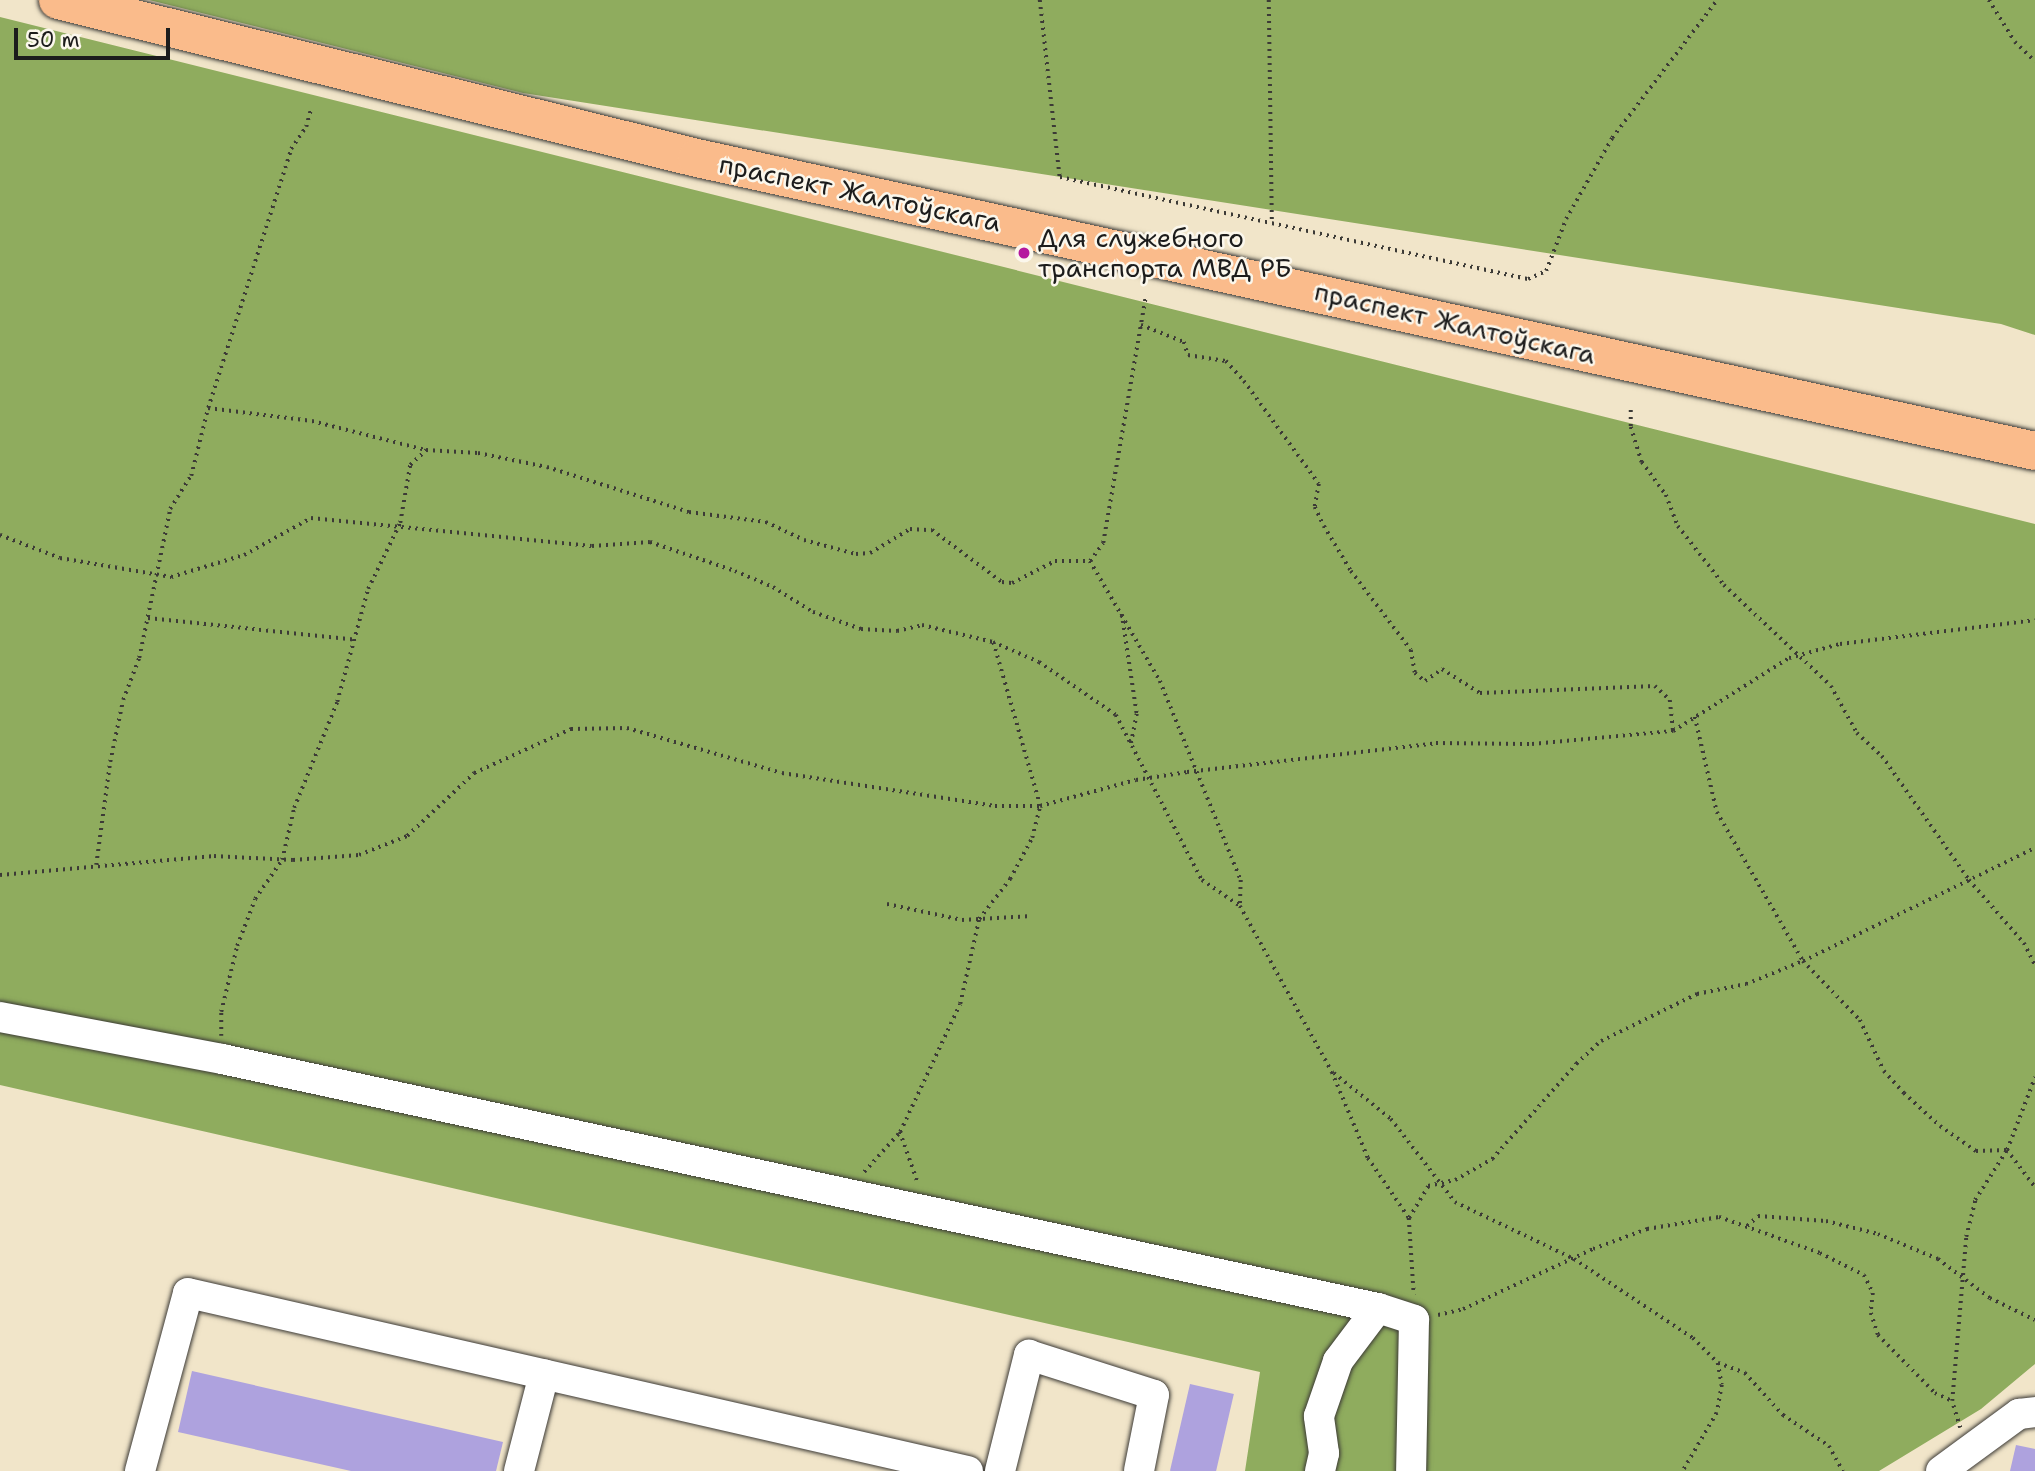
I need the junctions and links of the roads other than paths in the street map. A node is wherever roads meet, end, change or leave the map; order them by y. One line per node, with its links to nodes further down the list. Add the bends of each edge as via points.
1 (58, 0): 2 (main road, праспект Жалтоўскага, via 696,158)
2 (2035, 451)
3 (0, 1017): 4 (lane, via 222,1059)
4 (1378, 1308): 12 (lane, via 1338,1361 1319,1416 1324,1452); 13 (lane, via 1414,1320)
5 (544, 1374): 7 (lane); 8 (lane, via 188,1293); 9 (lane)
6 (2035, 1412): 14 (lane, via 2019,1414)
7 (950, 1469)
8 (140, 1471)
9 (519, 1471)
10 (1000, 1471): 11 (lane, via 1029,1355 1154,1395)
11 (1139, 1471)
12 (1320, 1471)
13 (1411, 1471)
14 (1941, 1471)

